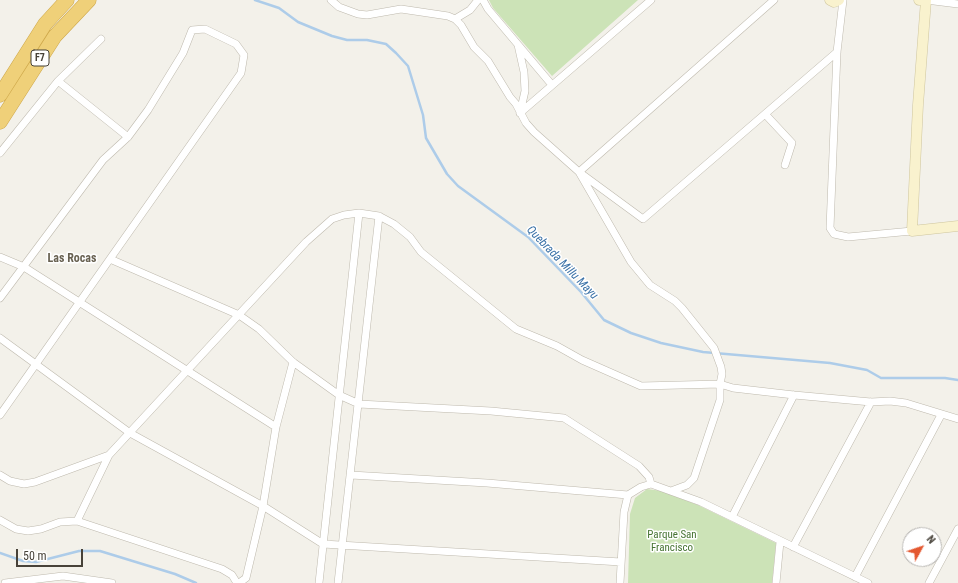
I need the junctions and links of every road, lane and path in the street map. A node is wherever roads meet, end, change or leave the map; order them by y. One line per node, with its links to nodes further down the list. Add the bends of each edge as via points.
1 (67, 0): 20 (highway, F7, via 44,24)
2 (89, 0): 23 (highway, F7, via 55,36)
3 (331, 0): 14 (street, via 339,7 358,14 367,15 401,9)
4 (478, 0): 14 (street, via 470,10)
5 (483, 0): 16 (street)
6 (651, 0): 19 (street)
7 (774, 0): 27 (street)
8 (830, 0): 9 (street)
9 (839, 0)
10 (843, 0): 17 (street)
11 (919, 0): 12 (street)
12 (926, 0): 13 (street); 31 (street)
13 (958, 4)
14 (455, 19): 21 (street, via 474,47 488,61)
15 (101, 39): 18 (street)
16 (517, 41): 19 (street); 21 (street, via 524,72 525,91)
17 (837, 52): 22 (street); 31 (street, via 830,228 834,234 848,237)
18 (58, 81): 24 (street); 25 (street)
19 (552, 85): 21 (street)
20 (0, 95)
21 (520, 113): 27 (street, via 534,132)
22 (765, 114): 26 (street, via 792,143); 27 (street, via 643,219)
23 (0, 122)
24 (128, 138): 33 (street, via 166,84 192,30 205,29 236,44 244,55 241,73); 34 (street, via 103,160)
25 (0, 153)
26 (785, 165)
27 (579, 172): 42 (street, via 631,262 650,285 675,301 714,348 722,374)
28 (359, 213): 29 (street); 37 (street, via 332,219 306,242); 43 (street)
29 (379, 216): 42 (street, via 410,237 421,252 516,329 641,386); 46 (street)
30 (958, 226): 31 (street)
31 (912, 231)
32 (0, 257): 34 (street)
33 (110, 259): 36 (street); 37 (street)
34 (24, 267): 35 (street); 36 (street)
35 (0, 298)
36 (79, 301): 40 (street); 41 (street)
37 (239, 315): 39 (street, via 259,329); 41 (street)
38 (0, 338): 40 (street)
39 (293, 362): 43 (street); 50 (street)
40 (36, 364): 47 (street); 51 (street)
41 (187, 371): 50 (street); 51 (street)
42 (720, 384): 44 (street, via 733,388); 56 (street, via 720,400 694,478 687,485)
43 (339, 395): 46 (street); 64 (street)
44 (794, 395): 45 (street); 59 (street)
45 (871, 402): 48 (street, via 906,403); 66 (street)
46 (359, 404): 54 (street); 55 (street, via 564,418 639,466 649,477)
47 (0, 414)
48 (940, 415): 49 (street); 68 (street)
49 (958, 419)
50 (276, 427): 58 (street)
51 (130, 433): 52 (street); 58 (street)
52 (109, 455): 53 (street, via 35,482 24,484 10,481); 61 (street)
53 (0, 475)
54 (351, 475): 57 (street); 65 (street)
55 (651, 484): 56 (street); 57 (street)
56 (671, 491): 59 (street)
57 (628, 495): 67 (street, via 624,512)
58 (263, 506): 64 (street); 72 (street, via 246,578)
59 (732, 517): 63 (street)
60 (0, 520): 61 (street, via 16,529 28,531 41,530 60,522)
61 (77, 521): 72 (street, via 222,569 232,575)
62 (958, 529): 78 (street)
63 (780, 542): 66 (street); 76 (street)
64 (323, 544): 65 (street); 73 (street)
65 (343, 545): 67 (street); 74 (street)
66 (793, 548): 68 (street)
67 (621, 562): 75 (street)
68 (855, 577): 77 (street)
69 (101, 582): 70 (street, via 63,576); 71 (street)
70 (5, 583)
71 (112, 583)
72 (238, 583)
73 (319, 583)
74 (338, 583)
75 (620, 583)
76 (776, 583)
77 (868, 583)
78 (929, 583)

